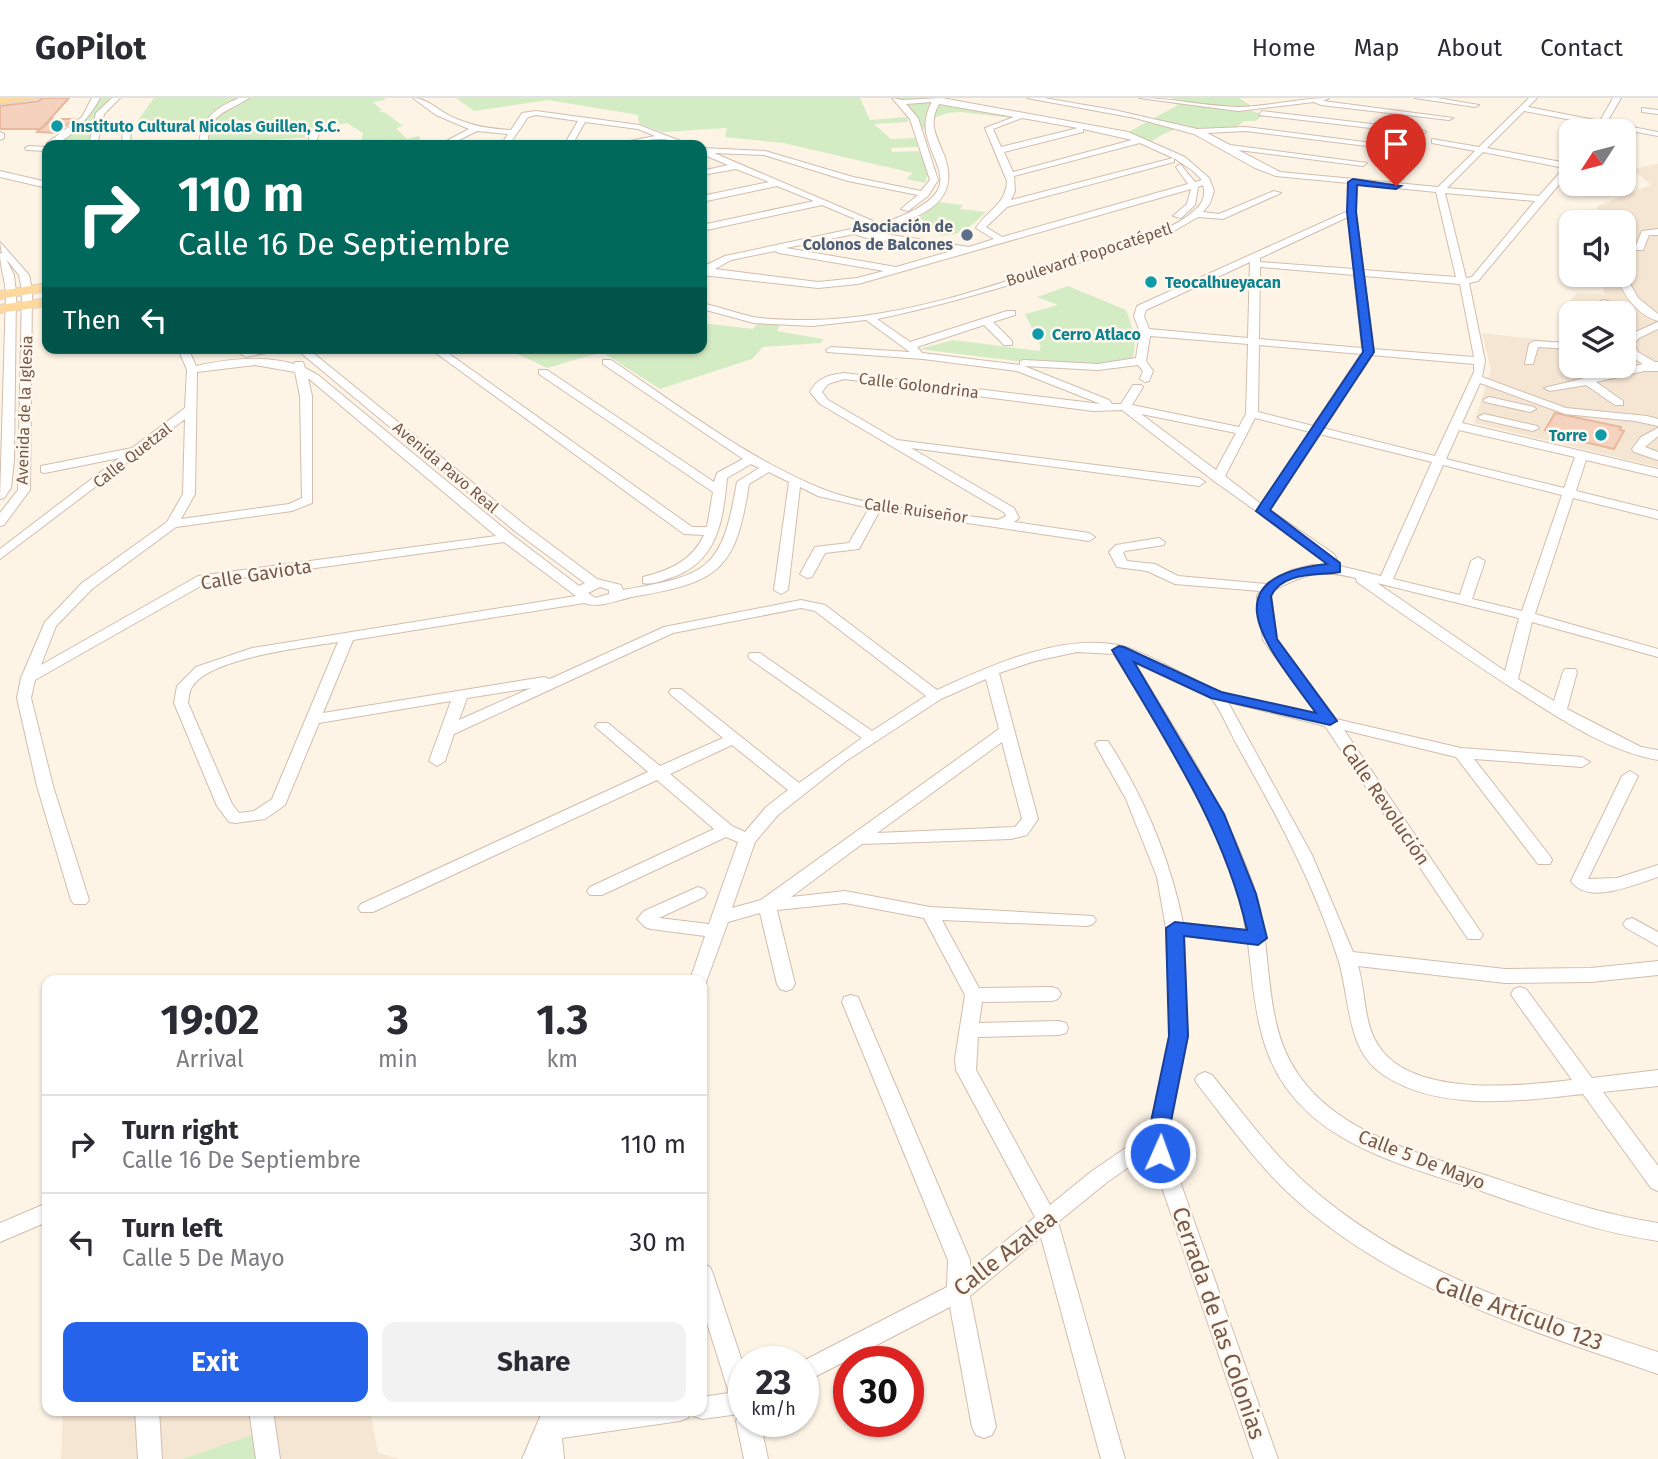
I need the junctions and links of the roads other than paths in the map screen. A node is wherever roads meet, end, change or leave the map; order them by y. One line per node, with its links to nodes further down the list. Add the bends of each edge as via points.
1 (34, 98): 14 (main road)
2 (96, 98): 40 (street, via 85,118)
3 (116, 98): 41 (street, via 100,114)
4 (245, 98): 43 (street, via 206,121)
5 (417, 98): 31 (street, via 443,117)
6 (945, 98): 18 (street)
7 (1031, 98): 34 (street, via 1133,115)
8 (1143, 98): 20 (street)
9 (1325, 98): 13 (street)
10 (1419, 98): 17 (street)
11 (1533, 98): 19 (street)
12 (1617, 98): 27 (street)
13 (1320, 99): 20 (street); 25 (street, via 1321,103)
14 (0, 101)
15 (936, 102): 16 (street); 18 (street); 22 (street); 29 (street)
16 (900, 103): 75 (street, via 914,118 934,180)
17 (1475, 104)
18 (968, 106): 24 (street)
19 (1522, 108): 26 (street); 56 (street)
20 (1246, 109): 35 (street)
21 (1645, 110): 23 (street)
22 (978, 112): 24 (street); 29 (street, via 944,114)
23 (1658, 112)
24 (1019, 118): 32 (street); 50 (street); 57 (street, via 989,128)
25 (1449, 118)
26 (1565, 119)
27 (1606, 119)
28 (582, 120): 33 (street, via 530,113); 39 (street, via 639,127); 47 (street)
29 (927, 121): 82 (street, via 947,170 944,192 915,215)
30 (127, 128): 42 (street)
31 (474, 129): 33 (street); 45 (street)
32 (1080, 130): 50 (street); 57 (street)
33 (512, 132): 46 (street)
34 (1198, 132): 52 (street); 53 (street, via 1247,129)
35 (1422, 132)
36 (1636, 132): 38 (street)
37 (315, 133): 44 (street)
38 (1658, 134)
39 (665, 136): 48 (street); 49 (street)
40 (58, 140)
41 (94, 140)
42 (126, 140)
43 (204, 140)
44 (313, 140)
45 (453, 140)
46 (508, 140)
47 (571, 140)
48 (642, 140)
49 (675, 140)
50 (1137, 141): 60 (street); 66 (street); 71 (street, via 1188,163)
51 (1435, 141): 56 (street)
52 (1230, 147): 61 (street); 68 (street, via 1268,171)
53 (1388, 147)
54 (29, 148): 55 (street)
55 (42, 148)
56 (1483, 149): 62 (street); 73 (street)
57 (1000, 150): 66 (street)
58 (707, 151): 75 (street, via 765,153 851,179)
59 (707, 153): 63 (street)
60 (1171, 160): 70 (street); 79 (street)
61 (1363, 163)
62 (1559, 163)
63 (737, 166): 64 (street); 69 (street)
64 (707, 172)
65 (0, 174): 72 (street)
66 (1010, 175): 79 (street, via 1009,198)
67 (1559, 177): 77 (street)
68 (1353, 182): 73 (street); 80 (street)
69 (778, 183): 76 (street); 78 (street)
70 (1194, 183): 71 (street); 87 (street); 107 (street, Boulevard Popocatépetl, via 1191,205 1180,216)
71 (1207, 183): 81 (street, Boulevard Popocatépetl, via 1208,201)
72 (42, 184)
73 (1440, 190): 77 (street); 99 (street)
74 (1277, 192): 81 (street, via 1220,217)
75 (925, 194): 82 (street)
76 (707, 198)
77 (1538, 199): 99 (street, via 1528,218 1475,279)
78 (823, 202): 83 (street); 84 (street)
79 (1004, 205): 87 (street, via 981,228)
80 (1352, 212): 93 (street); 98 (street)
81 (1197, 214): 107 (street, Boulevard Popocatépetl, via 1171,229)
82 (891, 219): 83 (street); 85 (street)
83 (868, 222): 85 (street)
84 (707, 227)
85 (855, 228): 90 (street); 91 (street, via 870,236); 95 (street)
86 (1658, 232): 89 (street, via 1644,233 1640,248)
87 (1001, 240): 91 (street)
88 (0, 245): 102 (street, via 24,275)
89 (1636, 248)
90 (770, 249): 94 (street); 97 (street)
91 (973, 249): 97 (street)
92 (0, 256): 103 (street, Avenida de la Iglesia, via 9,275)
93 (1255, 259): 98 (street); 116 (street, via 1148,302 1139,316); 120 (street)
94 (707, 266)
95 (707, 267)
96 (707, 269): 97 (street, via 818,285)
97 (901, 270)
98 (1359, 274): 99 (street); 126 (street)
99 (1464, 281): 140 (street)
100 (1626, 287): 112 (street, via 1649,314)
101 (42, 288): 102 (main road)
102 (27, 290): 103 (main road); 106 (street, Avenida de la Iglesia)
103 (6, 294): 109 (street, Avenida de la Iglesia)
104 (707, 296): 111 (street, Boulevard Popocatépetl, via 749,310)
105 (42, 302): 106 (main road)
106 (27, 304): 109 (main road); 168 (street, Avenida de la Iglesia)
107 (914, 306): 111 (street, Boulevard Popocatépetl); 113 (street, Boulevard Popocatépetl)
108 (707, 307): 111 (street, Boulevard Popocatépetl, via 760,320)
109 (5, 308): 163 (street, Avenida de la Iglesia)
110 (1011, 313): 114 (street)
111 (854, 317): 113 (street, Boulevard Popocatépetl)
112 (1658, 317)
113 (870, 319): 125 (street)
114 (986, 321): 122 (street); 125 (street)
115 (1658, 325): 117 (street)
116 (1145, 332): 120 (street); 134 (street)
117 (1636, 335)
118 (1658, 335): 121 (street)
119 (1636, 340): 121 (street)
120 (1255, 342): 126 (street); 151 (street)
121 (1646, 342): 137 (street, via 1644,352)
122 (1008, 343)
123 (1559, 345): 136 (street, via 1534,344)
124 (831, 350): 125 (street)
125 (915, 351): 134 (street, via 1077,368); 148 (street, Calle Golondrina, via 1026,369)
126 (1368, 352): 140 (street); 157 (street)
127 (1636, 353): 137 (street)
128 (185, 354): 139 (street, Calle Quetzal)
129 (194, 354): 130 (street)
130 (240, 354)
131 (300, 354): 138 (street)
132 (305, 354): 195 (street, Avenida Pavo Real)
133 (442, 354): 183 (street, via 689,531)
134 (1141, 361): 149 (street, via 1149,370)
135 (607, 362): 164 (street, Calle Ruiseñor)
136 (1529, 362)
137 (1653, 364): 142 (street, via 1601,375)
138 (298, 367): 139 (street, via 270,362); 182 (street, via 306,396 308,500 292,507); 185 (street, Avenida Pavo Real)
139 (192, 370): 150 (street, Calle Quetzal)
140 (1479, 371): 143 (street); 155 (street)
141 (543, 372): 175 (street)
142 (1590, 383): 144 (street); 146 (street)
143 (1521, 388): 147 (street); 153 (street, via 1576,406)
144 (1550, 388)
145 (1489, 400): 147 (street)
146 (1619, 403)
147 (1535, 405): 152 (street, via 1527,427); 154 (street)
148 (1108, 406): 149 (street, Calle Golondrina); 159 (street, Calle Golondrina, via 1093,408 844,376 827,379 817,388 824,402)
149 (1125, 407): 156 (street, Calle Golondrina); 170 (street)
150 (191, 409): 160 (street, Calle Quetzal); 182 (street, via 189,494)
151 (1252, 414): 156 (street); 157 (street)
152 (1484, 417)
153 (1658, 417)
154 (1658, 424)
155 (1458, 426): 161 (street); 165 (street)
156 (1243, 431): 170 (street)
157 (1318, 431): 165 (street); 178 (street)
158 (1658, 431): 162 (street, via 1638,449)
159 (894, 442): 172 (street); 181 (street, Calle Golondrina, via 1010,511 1013,518)
160 (137, 451): 167 (street); 186 (street, Calle Quetzal)
161 (1582, 454): 169 (street); 176 (street)
162 (1658, 456)
163 (4, 459): 168 (street); 174 (street, Avenida de la Iglesia)
164 (751, 459): 166 (street, Calle Ruiseñor); 175 (street, via 721,476)
165 (1440, 461): 176 (street); 194 (street)
166 (767, 468): 171 (street, Calle Ruiseñor); 197 (street, via 743,482 729,546 721,557 680,583)
167 (45, 469)
168 (24, 471): 173 (street, Avenida de la Iglesia)
169 (1658, 472)
170 (1219, 478): 178 (street)
171 (794, 481): 177 (street, Calle Ruiseñor); 198 (street)
172 (1199, 482)
173 (24, 488): 174 (street); 180 (street, Avenida de la Iglesia)
174 (3, 490)
175 (720, 491): 183 (street)
176 (1570, 494): 179 (street); 201 (street)
177 (876, 506): 181 (street, Calle Ruiseñor); 192 (street, via 851,548 820,550)
178 (1263, 511): 191 (street, via 1329,557)
179 (1658, 515)
180 (0, 522)
181 (1003, 522): 184 (street, Calle Ruiseñor)
182 (172, 524): 209 (street, via 66,605 50,625)
183 (713, 531): 197 (street, via 692,564)
184 (1089, 537)
185 (507, 538): 199 (street, Avenida Pavo Real); 209 (street, Calle Gaviota, via 203,579)
186 (24, 539): 188 (street, Calle Quetzal); 189 (street, Calle Quetzal)
187 (1159, 542): 196 (street, via 1116,552 1122,564 1150,567 1175,580)
188 (0, 543)
189 (0, 555)
190 (1478, 561): 200 (street)
191 (1335, 569): 193 (street); 196 (street, via 1297,573)
192 (807, 574)
193 (1354, 574): 194 (street); 210 (street)
194 (1385, 580): 200 (street)
195 (594, 583): 197 (street); 199 (street, via 584,588)
196 (1268, 588): 217 (street, Calle Revolución, via 1264,596 1270,640)
197 (614, 590): 199 (street, via 598,602)
198 (780, 590)
199 (583, 597): 202 (street)
200 (1465, 600): 201 (street)
201 (1527, 616): 204 (street); 210 (street)
202 (348, 636): 216 (street); 216 (street, via 234,657 201,670 181,694 181,704 225,806 235,818 261,814 279,801)
203 (1119, 650): 206 (street, via 1077,648); 212 (street); 247 (street, Calle 5 De Mayo, via 1216,814 1248,894)
204 (1658, 653)
205 (755, 656): 221 (street)
206 (991, 671): 214 (street); 220 (street)
207 (1570, 672): 215 (street)
208 (567, 677): 213 (street); 214 (street, via 669,630 811,604); 219 (street)
209 (28, 678): 238 (street, via 24,698)
210 (1510, 680): 215 (street)
211 (676, 692): 222 (street)
212 (1216, 695): 217 (street); 249 (street, via 1283,810)
213 (460, 696): 216 (street); 219 (street)
214 (936, 696): 221 (street)
215 (1559, 710): 225 (street, via 1633,752)
216 (311, 720)
217 (1330, 721): 224 (street); 246 (street, Calle Revolución)
218 (603, 726): 228 (street)
219 (448, 731): 226 (street)
220 (1005, 732): 232 (street); 232 (street, via 1030,819 1021,831)
221 (872, 737): 230 (street)
222 (735, 738): 228 (street); 230 (street)
223 (1103, 744): 245 (street, Cerrada de las Colonias, via 1134,799 1165,877)
224 (1461, 753): 227 (street); 234 (street)
225 (1658, 755)
226 (438, 761)
227 (1582, 762)
228 (660, 774): 231 (street); 240 (street)
229 (1630, 776): 235 (street, via 1579,881 1598,888)
230 (798, 790): 233 (street)
231 (726, 830): 233 (street); 236 (street)
232 (856, 838): 239 (street)
233 (747, 840): 243 (street)
234 (1544, 860)
235 (1658, 871)
236 (596, 891)
237 (698, 892): 243 (street, via 646,919 651,923)
238 (80, 900)
239 (767, 905): 241 (street, via 845,897); 243 (street); 252 (street)
240 (367, 908)
241 (930, 913): 242 (street); 255 (street)
242 (1087, 920)
243 (717, 924): 251 (street)
244 (1632, 924): 248 (street)
245 (1175, 928): 247 (street); 262 (street, Cerrada de las Colonias, via 1179,1036)
246 (1474, 935)
247 (1258, 938): 266 (street, Calle 5 De Mayo, via 1272,1043 1287,1075 1321,1112 1358,1136 1423,1162 1589,1217)
248 (1658, 940)
249 (1347, 958): 250 (street, via 1515,976); 261 (street, via 1359,1027 1368,1046 1391,1071 1436,1089 1487,1093)
250 (1658, 968)
251 (701, 975)
252 (786, 984)
253 (1052, 994): 255 (street)
254 (1520, 994): 261 (street)
255 (974, 995): 258 (street)
256 (851, 1002): 269 (street, via 958,1260)
257 (1059, 1028): 258 (street)
258 (970, 1030): 265 (street, via 966,1069)
259 (1658, 1078): 261 (street)
260 (1205, 1080): 272 (street, Calle Artículo 123, via 1302,1193 1391,1259 1470,1299)
261 (1588, 1084): 263 (street)
262 (1158, 1136): 265 (street, Calle Azalea); 287 (street, Cerrada de las Colonias)
263 (1658, 1182)
264 (42, 1214): 267 (street)
265 (1048, 1219): 269 (street, Calle Azalea); 286 (street)
266 (1658, 1232)
267 (0, 1233)
268 (707, 1289): 270 (street)
269 (958, 1292): 271 (street, Calle Azalea); 279 (street)
270 (728, 1353)
271 (819, 1363)
272 (1658, 1363)
273 (728, 1404): 274 (street)
274 (707, 1407)
275 (147, 1416): 281 (street)
276 (262, 1416): 282 (street)
277 (595, 1416): 278 (street)
278 (552, 1419): 283 (street); 284 (street)
279 (984, 1427)
280 (751, 1437): 285 (street)
281 (150, 1459)
282 (268, 1459)
283 (534, 1459)
284 (552, 1459)
285 (756, 1459)
286 (1114, 1459)
287 (1266, 1459)

